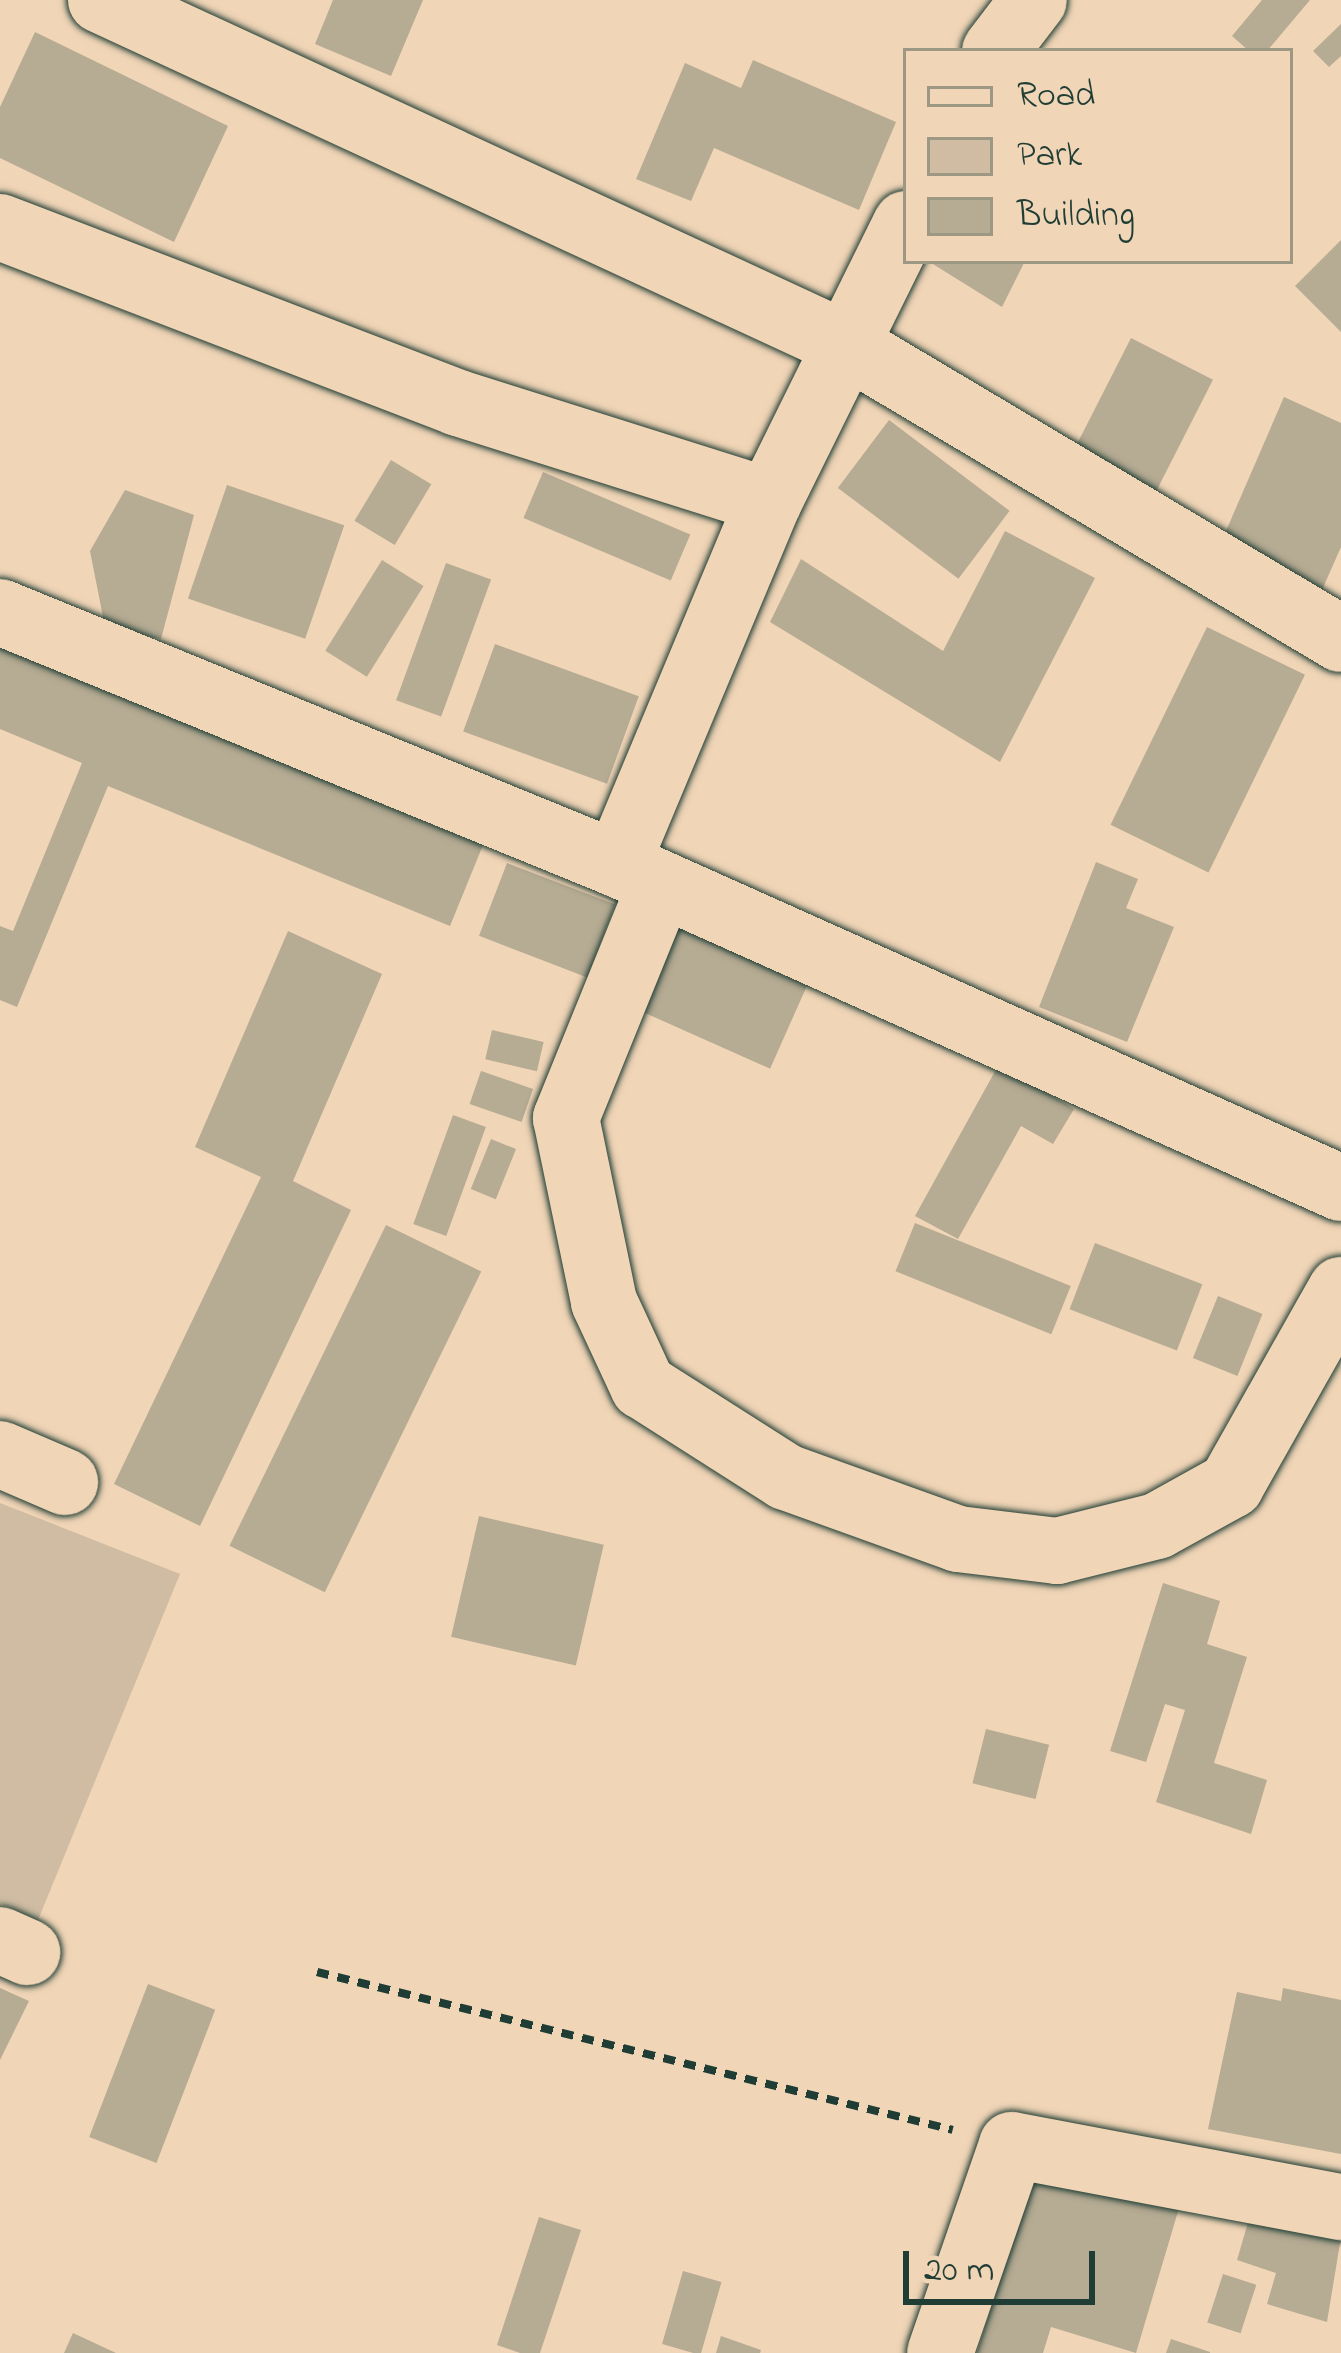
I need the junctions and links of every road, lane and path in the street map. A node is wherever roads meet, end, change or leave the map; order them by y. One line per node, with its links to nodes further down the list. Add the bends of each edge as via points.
1 (101, 0): 6 (street)
2 (1034, 0): 3 (street)
3 (997, 48)
4 (0, 227): 7 (street, via 458,403)
5 (903, 230): 6 (street)
6 (844, 344): 7 (street); 9 (street)
7 (769, 501): 10 (street)
8 (0, 611): 10 (street)
9 (1341, 639)
10 (639, 874): 11 (street); 12 (street, via 566,1118 604,1302 643,1386 786,1478 958,1540 1057,1551 1157,1526 1231,1485)
11 (1341, 1188)
12 (1341, 1290)
13 (0, 1454): 14 (street)
14 (65, 1482)
15 (317, 1972): 16 (path)
16 (1012, 2145): 17 (street); 18 (street)
17 (1341, 2207)
18 (940, 2353)

